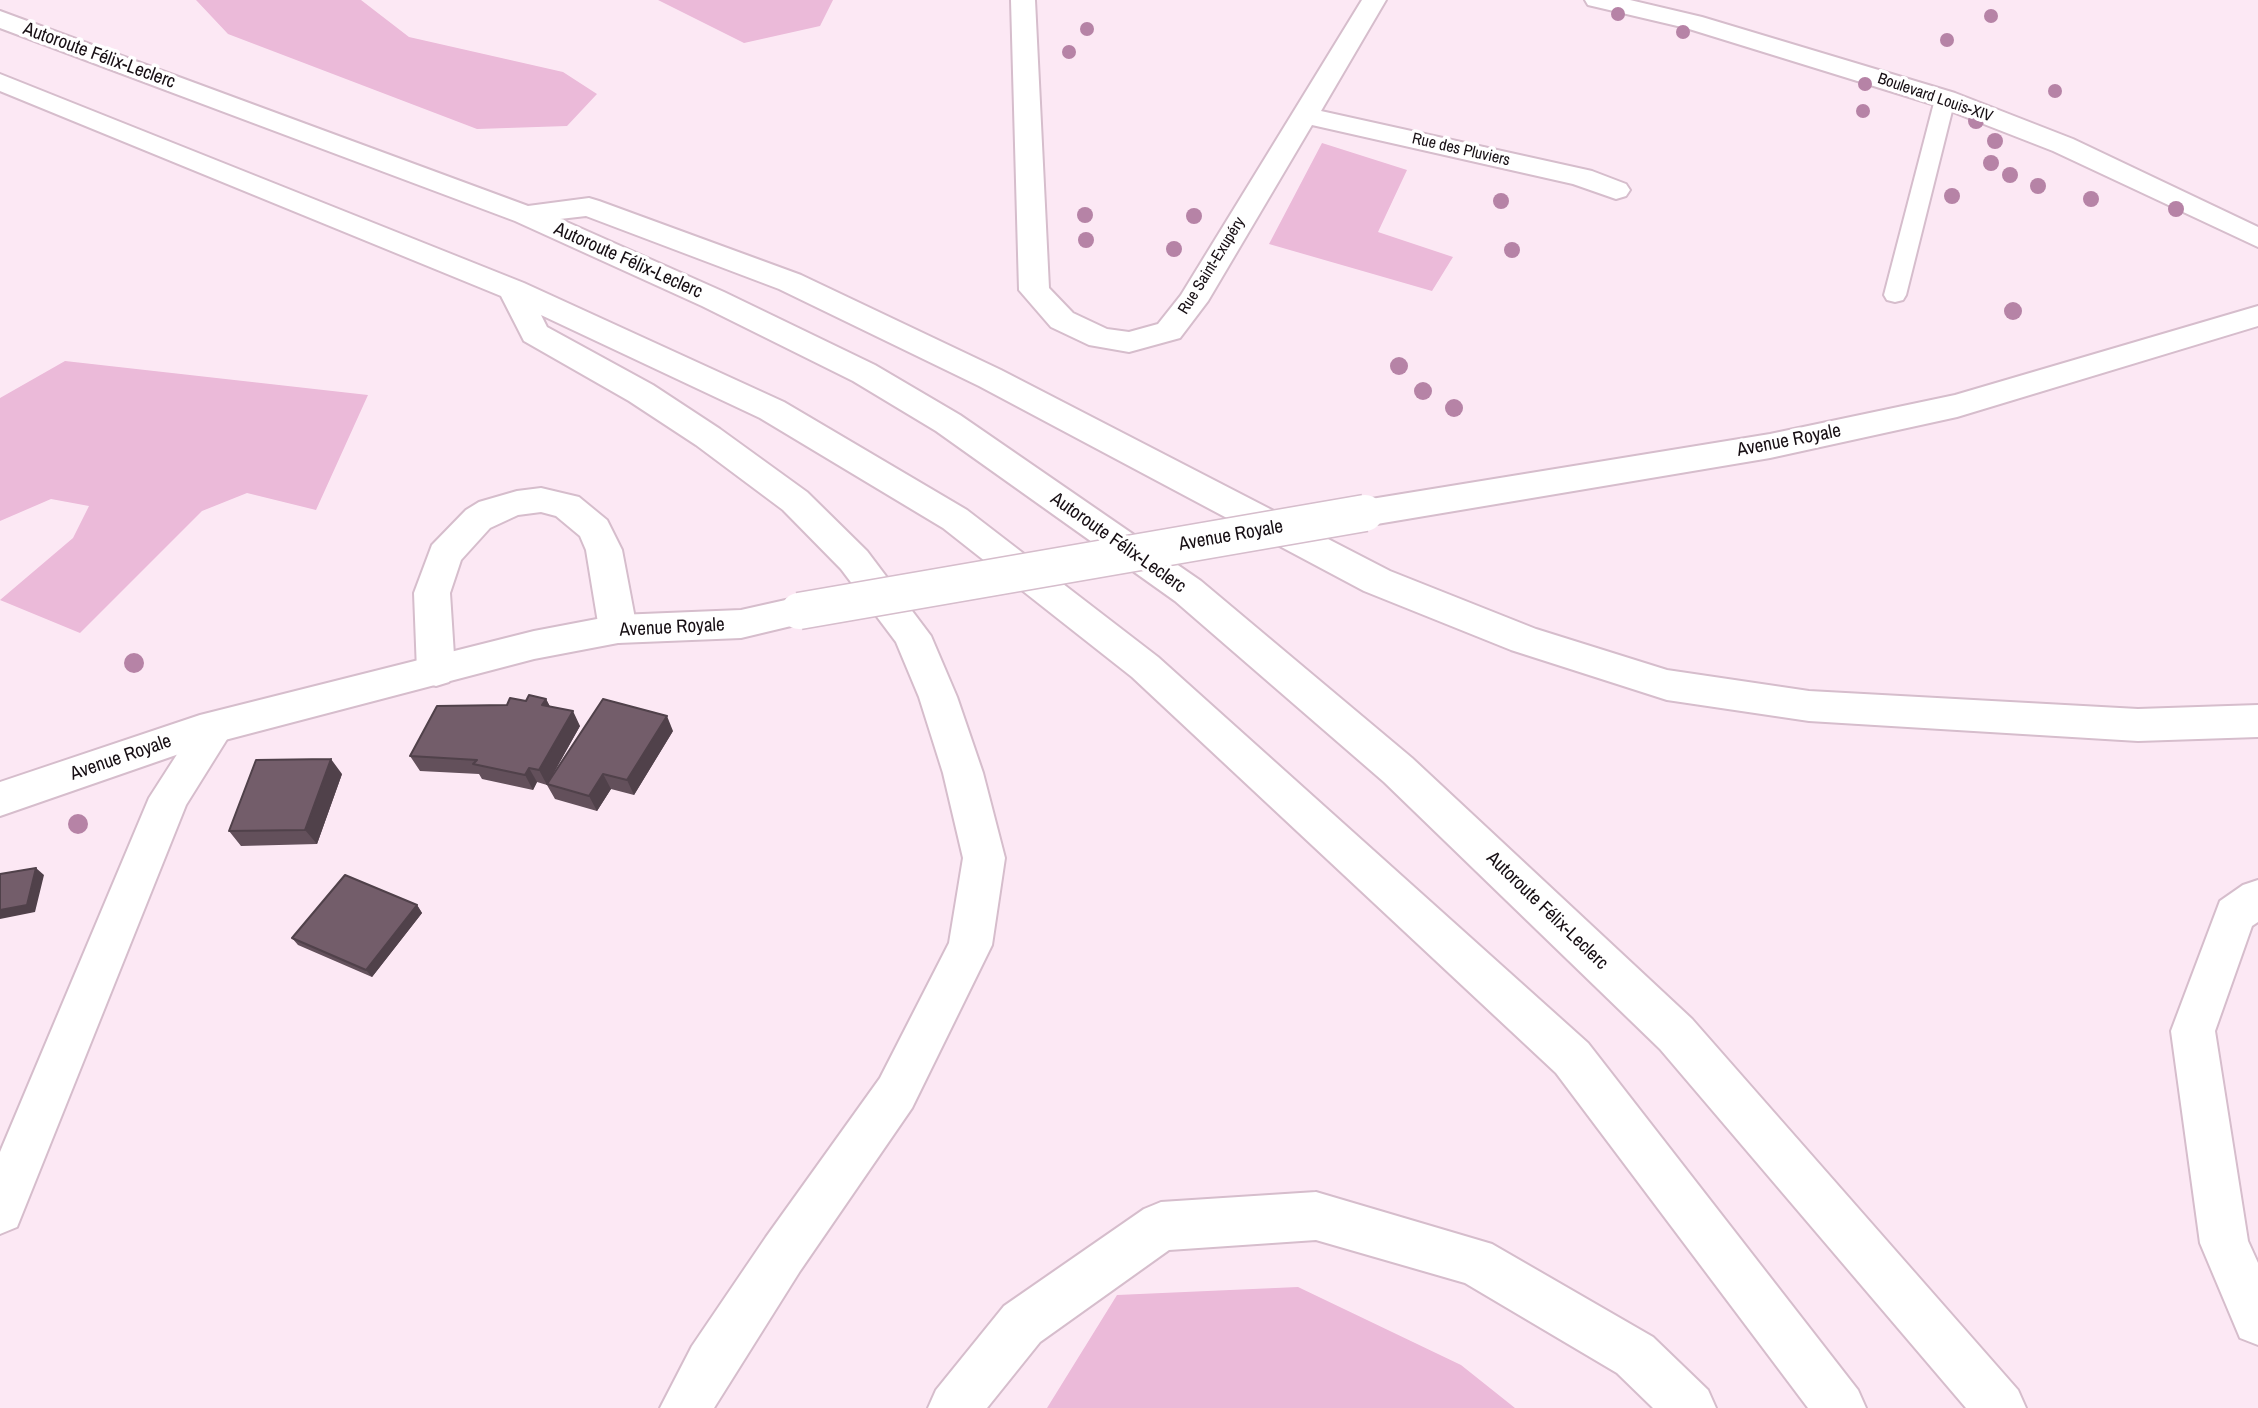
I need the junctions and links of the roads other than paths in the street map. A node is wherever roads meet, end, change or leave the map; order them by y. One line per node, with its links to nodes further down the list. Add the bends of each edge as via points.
1 (1023, 0): 7 (main road, Rue Saint-Exupéry, via 1034,290 1062,320 1100,338 1129,341 1170,331 1193,301)
2 (1374, 0): 7 (main road, Rue Saint-Exupéry)
3 (1597, 0): 6 (main road, Boulevard Louis-XIV, via 1693,22)
4 (0, 19): 9 (main road, Autoroute Félix-Leclerc)
5 (0, 82): 11 (main road)
6 (1945, 99): 10 (main road, Boulevard Louis-XIV, via 2063,145); 12 (lane)
7 (1304, 115): 8 (main road, Rue des Pluviers, via 1582,177)
8 (1616, 190)
9 (525, 215): 16 (main road, via 589,207 790,282 990,378 1377,581 1524,640 1667,685 1823,707 2138,725); 26 (main road, Autoroute Félix-Leclerc, via 713,299 863,373 948,423 1188,592 1398,770 1676,1034)
10 (2258, 237)
11 (513, 290): 22 (main road, via 535,334 641,393 708,437 795,500 854,560 912,636 963,773 984,858 970,945 896,1093 783,1254); 25 (main road, via 784,417 955,519 1145,667 1572,1058)
12 (1895, 295)
13 (2258, 316): 14 (main road, Avenue Royale, bridge, via 1958,406 1770,446 741,624)
14 (618, 629): 15 (main road, Avenue Royale); 15 (main road, via 596,529 567,506 541,500 517,503 478,519 445,554 432,593)
15 (436, 671): 17 (main road, Avenue Royale)
16 (2258, 721)
17 (215, 728): 18 (main road, Avenue Royale); 20 (main road, via 169,798)
18 (0, 799)
19 (2258, 898): 21 (main road, via 2235,914 2193,1031 2224,1242)
20 (0, 1210)
21 (2258, 1320)
22 (686, 1408)
23 (954, 1408): 24 (main road, via 1021,1324 1161,1226 1315,1216 1475,1261 1635,1355)
24 (1690, 1408)
25 (1840, 1408)
26 (2000, 1408)

